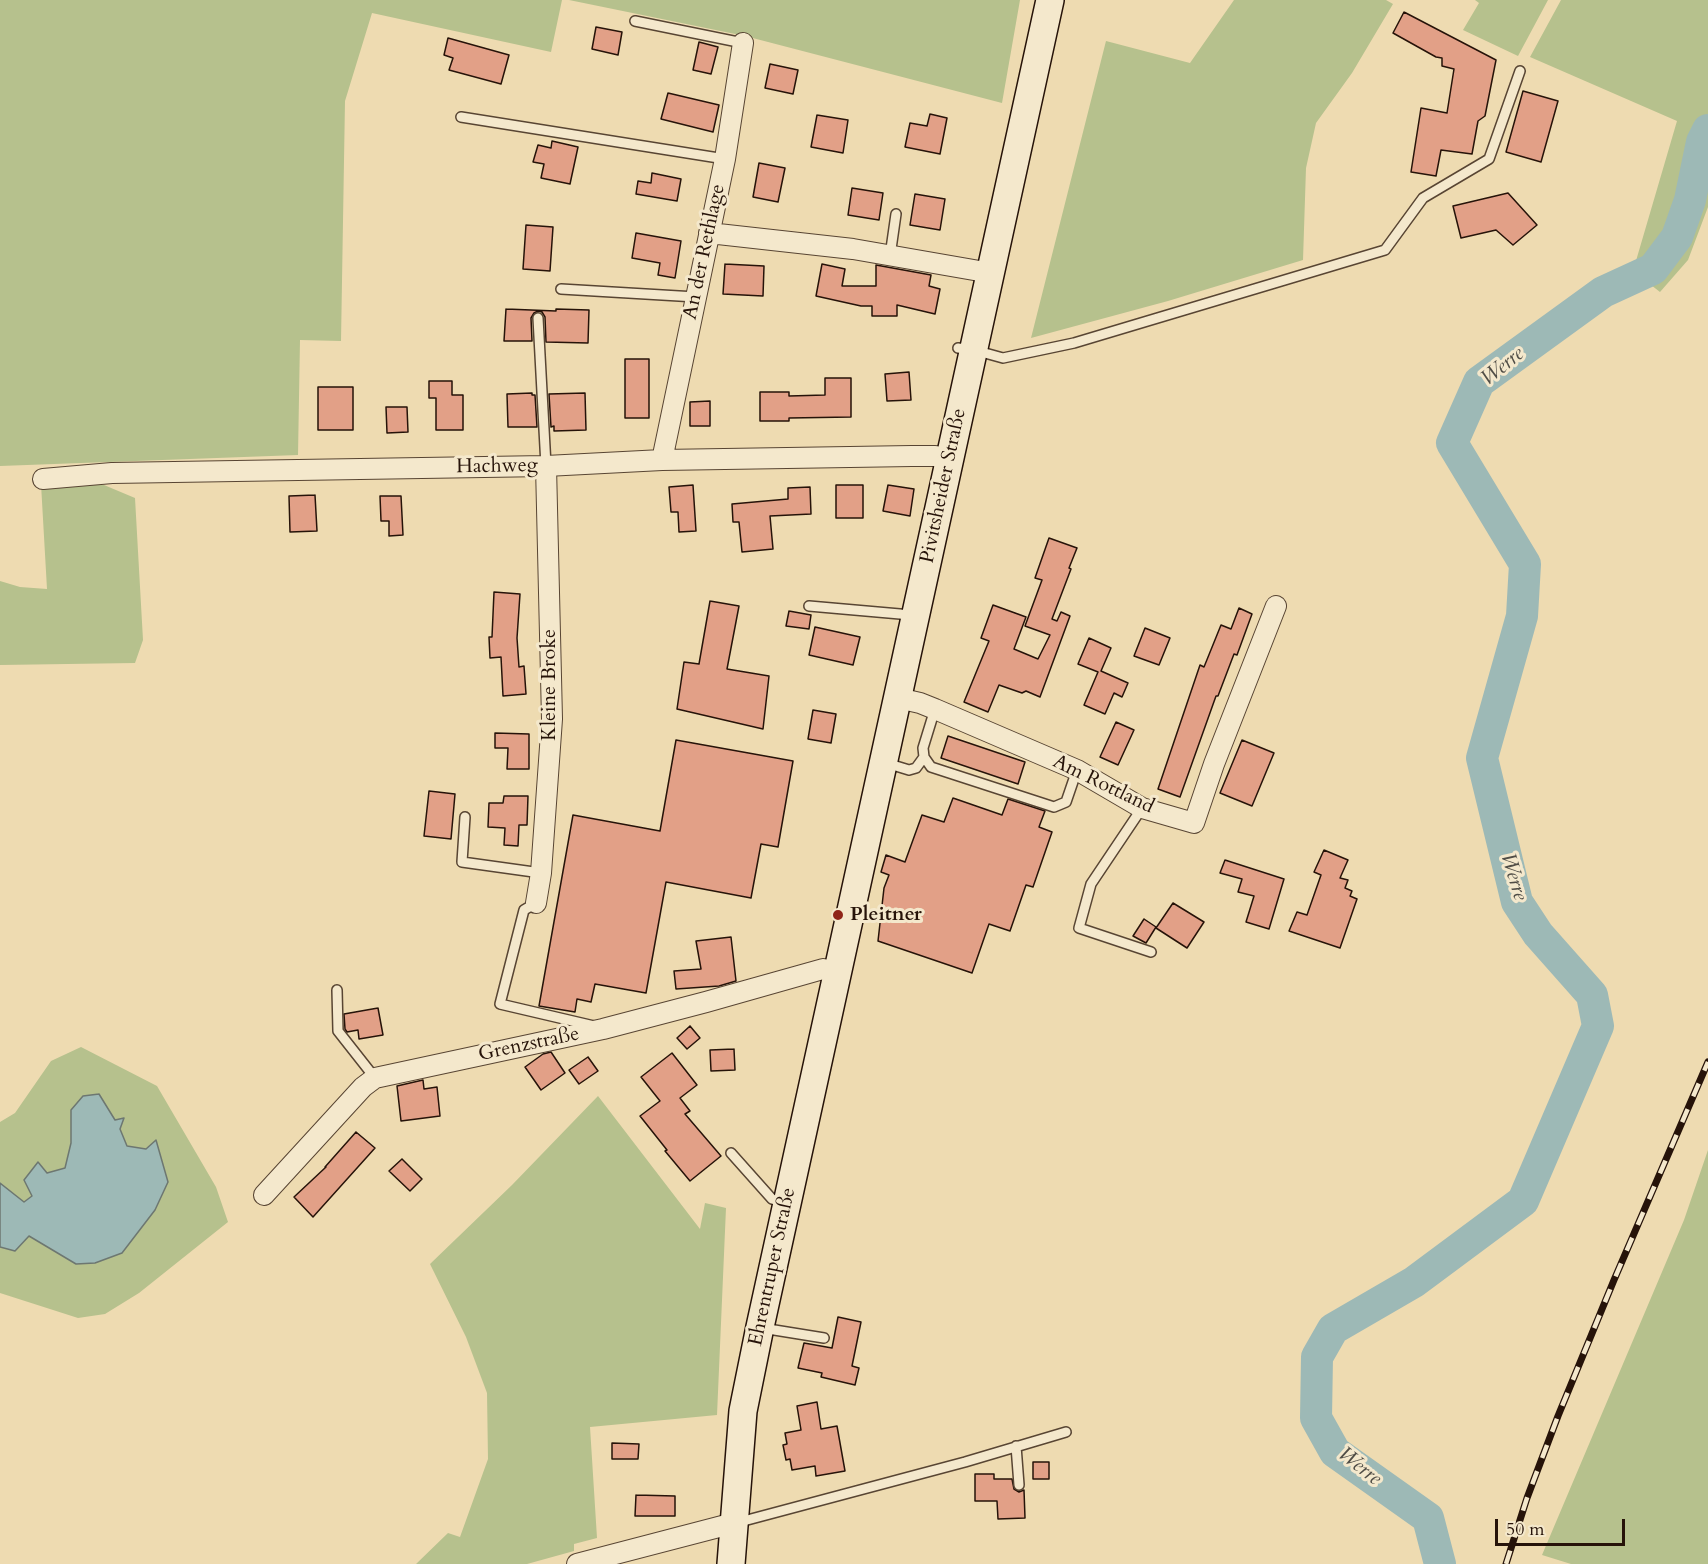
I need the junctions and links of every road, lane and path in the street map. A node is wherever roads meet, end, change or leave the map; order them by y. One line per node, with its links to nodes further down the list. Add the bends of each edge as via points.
1 (1050, 0): 10 (main road, Pivitsheider Straße)
2 (635, 21): 3 (lane)
3 (743, 43): 6 (street, An der Rethlage)
4 (1520, 70): 14 (lane, via 1489,159 1423,198 1385,249 1074,343 1003,358)
5 (461, 117): 6 (lane)
6 (725, 159): 8 (street, An der Rethlage)
7 (896, 214): 9 (lane)
8 (710, 233): 9 (street); 12 (street, An der Rethlage)
9 (890, 256): 10 (street)
10 (991, 273): 14 (main road, Pivitsheider Straße)
11 (561, 289): 12 (lane)
12 (696, 297): 15 (street, An der Rethlage)
13 (538, 318): 17 (lane)
14 (966, 349): 16 (main road, Pivitsheider Straße)
15 (662, 460): 16 (street, Hachweg, via 935,456); 17 (street, Hachweg)
16 (950, 460): 21 (main road, Pivitsheider Straße)
17 (546, 466): 18 (street, Hachweg, via 124,473); 29 (street, Kleine Broke, via 552,719)
18 (43, 479)
19 (809, 606): 21 (lane)
20 (1276, 606): 27 (street, Am Rottland, via 1194,823)
21 (916, 617): 22 (main road, Pivitsheider Straße)
22 (894, 697): 23 (street, Am Rottland); 25 (main road, Pivitsheider Straße)
23 (935, 709): 24 (lane); 26 (street, Am Rottland)
24 (924, 757): 25 (lane, via 916,768 909,770); 26 (lane, via 931,767 1054,807 1066,802)
25 (884, 762): 32 (main road, Pivitsheider Straße)
26 (1077, 770): 27 (street, Am Rottland)
27 (1142, 808): 31 (lane, via 1091,884 1079,928)
28 (465, 817): 29 (lane, via 462,862)
29 (541, 873): 30 (street, Kleine Broke)
30 (537, 903): 34 (lane, via 524,910 500,1004)
31 (1151, 952)
32 (837, 972): 34 (street, Grenzstraße, via 823,969); 38 (main road, Ehrentruper Straße)
33 (337, 990): 35 (lane, via 338,1031)
34 (603, 1029): 35 (street, Grenzstraße)
35 (375, 1078): 37 (street)
36 (731, 1153): 38 (lane, via 772,1199)
37 (264, 1195)
38 (787, 1204): 39 (main road, Ehrentruper Straße)
39 (760, 1328): 40 (lane); 44 (main road, Ehrentruper Straße, via 743,1411)
40 (824, 1338)
41 (1066, 1432): 42 (lane)
42 (1016, 1446): 43 (lane); 44 (lane)
43 (1019, 1485)
44 (734, 1523): 45 (street); 46 (main road, Ehrentruper Straße)
45 (577, 1564)
46 (731, 1564)

